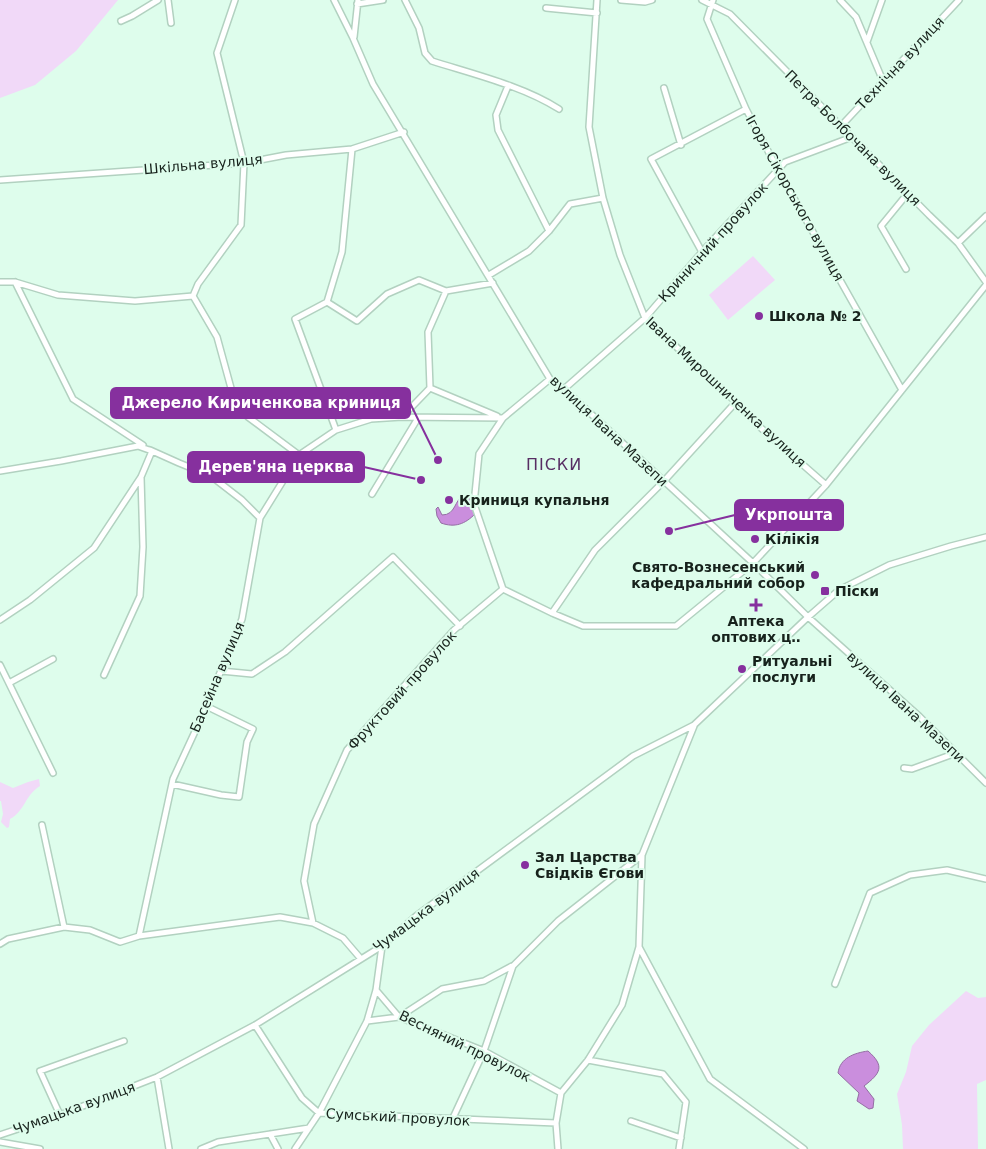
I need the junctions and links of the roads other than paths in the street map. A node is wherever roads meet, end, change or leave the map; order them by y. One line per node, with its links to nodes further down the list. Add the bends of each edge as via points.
1 (158, 0): 18 (street)
2 (168, 0): 19 (street)
3 (235, 0): 32 (street, via 217,53)
4 (334, 0): 20 (street, вулиця Івана Мазепи)
5 (383, 0): 14 (street)
6 (405, 0): 23 (street, via 419,28 425,53 432,61)
7 (597, 0): 17 (street, Івана Мирошниченка вулиця)
8 (621, 0): 9 (street)
9 (652, 0)
10 (702, 0): 15 (street, Петра Болбочана вулиця)
11 (840, 0): 21 (street, via 856,17)
12 (882, 0): 21 (street)
13 (959, 0): 22 (street, Технічна вулиця)
14 (358, 2): 20 (street)
15 (712, 2): 26 (street, Ігоря Сікорського вулиця, via 707,19); 27 (street, Петра Болбочана вулиця, via 730,14)
16 (546, 8): 17 (street)
17 (596, 12): 36 (street, Івана Мирошниченка вулиця, via 589,127)
18 (120, 22)
19 (171, 23)
20 (354, 38): 28 (street, вулиця Івана Мазепи, via 373,84)
21 (867, 43): 22 (street)
22 (883, 81): 27 (street, Технічна вулиця)
23 (508, 86): 25 (street); 38 (street, via 496,115 498,130)
24 (664, 88): 30 (street)
25 (558, 109)
26 (746, 109): 30 (street); 33 (street, Ігоря Сікорського вулиця)
27 (841, 126): 29 (street, Петра Болбочана вулиця)
28 (404, 132): 31 (street, Шкільна вулиця); 42 (street, вулиця Івана Мазепи)
29 (852, 137): 33 (street, Криничний провулок, via 785,162); 35 (street, Петра Болбочана вулиця)
30 (681, 145): 40 (street, via 651,159)
31 (352, 149): 32 (street, Шкільна вулиця, via 286,155); 49 (street, via 342,252)
32 (244, 163): 34 (street, Шкільна вулиця); 48 (street, via 241,225 198,284)
33 (778, 170): 40 (street, Криничний провулок); 54 (street, Ігоря Сікорського вулиця)
34 (0, 180)
35 (908, 193): 39 (street, Петра Болбочана вулиця); 41 (street, via 881,226)
36 (603, 198): 38 (street, via 570,204); 50 (street, Івана Мирошниченка вулиця, via 620,255)
37 (986, 216): 39 (street)
38 (550, 231): 42 (street, via 529,251)
39 (958, 243): 46 (street, Петра Болбочана вулиця)
40 (702, 252): 50 (street, Криничний провулок)
41 (906, 269)
42 (488, 275): 45 (street, вулиця Івана Мазепи)
43 (0, 282): 44 (street)
44 (15, 282): 48 (street, via 58,295 135,301); 60 (street, via 73,399)
45 (493, 284): 47 (street); 51 (street, вулиця Івана Мазепи)
46 (986, 284): 54 (street, Петра Болбочана вулиця)
47 (446, 291): 49 (street, via 420,280 387,294 357,321); 52 (street, via 428,332)
48 (193, 296): 61 (street, via 217,337 234,399 248,417)
49 (326, 302): 59 (street, via 295,319)
50 (645, 318): 53 (street, Криничний провулок); 55 (street, Івана Мирошниченка вулиця)
51 (550, 378): 53 (street, вулиця Івана Мазепи); 58 (street)
52 (430, 388): 56 (street); 58 (street)
53 (564, 389): 64 (street, вулиця Івана Мазепи)
54 (902, 390): 65 (street, Петра Болбочана вулиця)
55 (736, 402): 64 (street); 65 (street, Івана Мирошниченка вулиця)
56 (402, 417): 57 (street, Басейна вулиця); 59 (street, Басейна вулиця, via 371,419)
57 (418, 418): 58 (street, Басейна вулиця); 66 (street)
58 (501, 418): 70 (street, via 479,454 474,504)
59 (336, 430): 61 (street, Басейна вулиця)
60 (152, 450): 62 (street, via 138,446); 63 (street); 67 (street, via 211,476)
61 (300, 455): 67 (street, Басейна вулиця)
62 (0, 471)
63 (141, 477): 73 (street, via 94,548); 78 (street, via 143,546 140,596)
64 (664, 481): 69 (street, вулиця Івана Мазепи); 71 (street, via 595,550)
65 (826, 485): 69 (street, Петра Болбочана вулиця)
66 (372, 494)
67 (260, 518): 77 (street, Басейна вулиця, via 242,619)
68 (986, 537): 72 (street, Чумацька вулиця, via 888,565 839,590)
69 (753, 563): 71 (street, Петра Болбочана вулиця, via 676,626 583,626); 72 (street, вулиця Івана Мазепи)
70 (503, 589): 71 (street, Петра Болбочана вулиця); 74 (street, Фруктовий провулок)
71 (552, 613)
72 (808, 617): 81 (street, Чумацька вулиця); 82 (street, вулиця Івана Мазепи)
73 (0, 620)
74 (460, 626): 77 (street, via 393,557 285,652 252,674); 90 (street, Фруктовий провулок, via 347,750 314,824 304,880)
75 (53, 659): 79 (street)
76 (0, 664): 79 (street)
77 (221, 671): 80 (street, Басейна вулиця)
78 (104, 675)
79 (9, 683): 84 (street)
80 (206, 706): 86 (street, Басейна вулиця); 86 (street, via 253,729 247,742 239,797)
81 (694, 725): 88 (street); 94 (street, Чумацька вулиця, via 633,756 416,916)
82 (956, 754): 83 (street, via 912,769); 85 (street, вулиця Івана Мазепи)
83 (904, 768)
84 (53, 774)
85 (986, 783)
86 (172, 784): 92 (street, Басейна вулиця)
87 (42, 824): 91 (street)
88 (642, 855): 95 (street); 97 (street, via 558,921)
89 (986, 879): 98 (street, via 947,870 910,875 870,893)
90 (313, 923): 92 (street, via 280,917); 96 (street, via 343,938)
91 (64, 927): 92 (street, via 90,930 120,942); 93 (street, via 8,939)
92 (138, 936)
93 (0, 944)
94 (382, 946): 96 (street, Чумацька вулиця); 99 (street)
95 (639, 948): 105 (street, via 622,1005); 125 (street, via 710,1079)
96 (360, 959): 102 (street, Чумацька вулиця)
97 (513, 966): 100 (street, via 484,981 442,989); 104 (street)
98 (835, 984)
99 (376, 990): 100 (street, Весняний провулок); 101 (street)
100 (399, 1017): 101 (street); 104 (street, Весняний провулок)
101 (368, 1021): 108 (street)
102 (255, 1025): 106 (street, Чумацька вулиця); 108 (street, Сумський провулок, via 302,1098)
103 (124, 1041): 109 (street, via 40,1071)
104 (484, 1051): 107 (street, Весняний провулок); 110 (street)
105 (588, 1060): 107 (street); 116 (street, via 663,1074 686,1102)
106 (158, 1077): 109 (street, Чумацька вулиця); 119 (street)
107 (561, 1093): 112 (street)
108 (319, 1113): 110 (street, Сумський провулок); 113 (street)
109 (60, 1115): 115 (street, Чумацька вулиця)
110 (452, 1120): 112 (street, Сумський провулок)
111 (631, 1121): 116 (street)
112 (556, 1123): 123 (street)
113 (309, 1128): 114 (street); 122 (street)
114 (270, 1134): 120 (street, via 218,1142); 121 (street)
115 (0, 1135)
116 (680, 1138): 124 (street)
117 (0, 1142): 118 (street)
118 (40, 1149)
119 (169, 1149)
120 (201, 1149)
121 (278, 1149)
122 (295, 1149)
123 (558, 1149)
124 (679, 1149)
125 (804, 1149)

